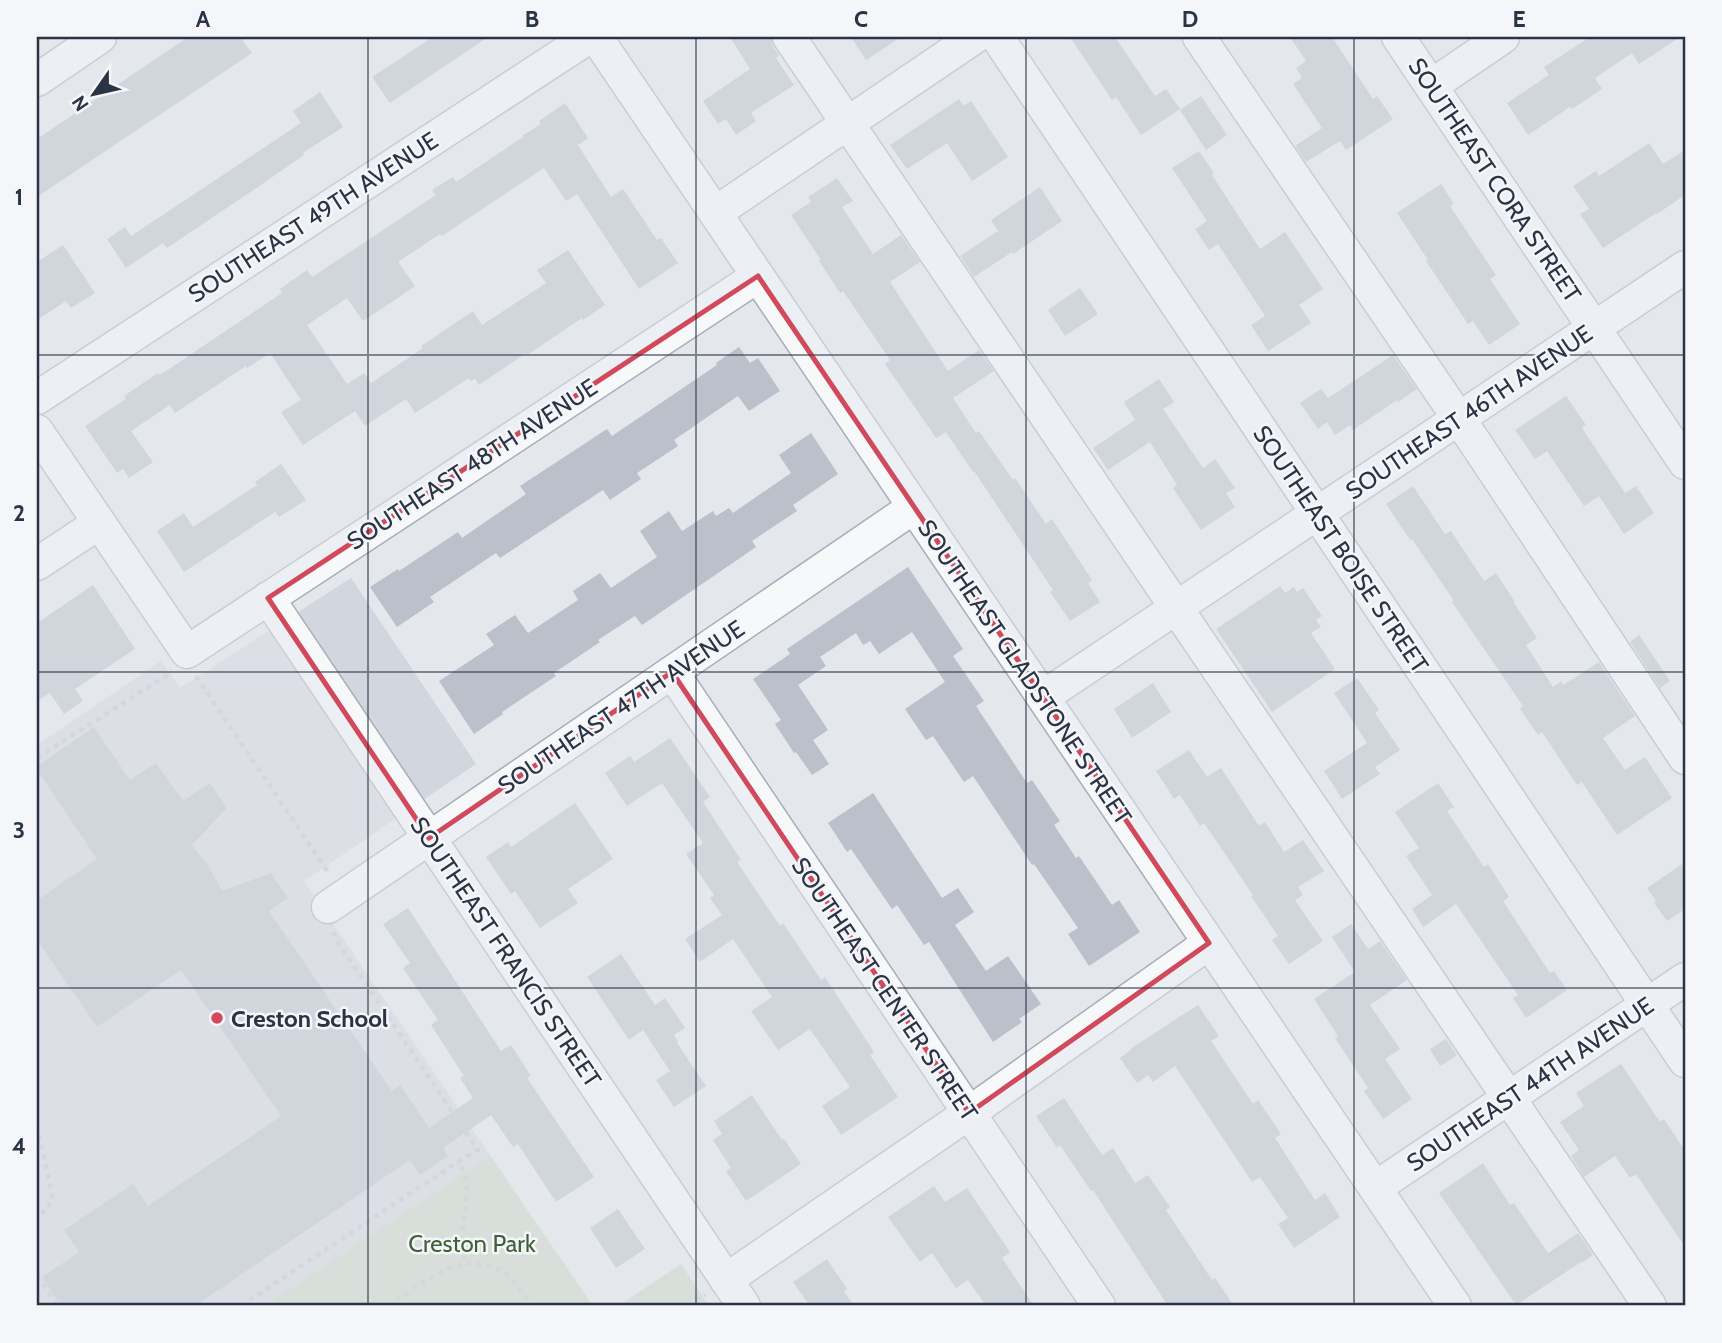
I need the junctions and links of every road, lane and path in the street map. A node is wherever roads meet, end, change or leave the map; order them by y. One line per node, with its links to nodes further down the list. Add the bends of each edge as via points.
1 (100, 37): 10 (street)
2 (589, 37): 17 (street, SOUTHEAST 49TH AVENUE)
3 (596, 37): 13 (street, SOUTHEAST GLADSTONE STREET)
4 (789, 37): 12 (street)
5 (975, 37): 12 (street)
6 (997, 37): 22 (street, SOUTHEAST BOISE STREET)
7 (1199, 37): 18 (street)
8 (1398, 37): 11 (street, SOUTHEAST CORA STREET)
9 (1503, 37): 11 (street)
10 (37, 80)
11 (1431, 86): 16 (street, SOUTHEAST CORA STREET)
12 (848, 123): 13 (street); 26 (street)
13 (715, 213): 15 (street, SOUTHEAST GLADSTONE STREET)
14 (1685, 267): 16 (street, SOUTHEAST 46TH AVENUE)
15 (758, 276): 21 (street, SOUTHEAST GLADSTONE STREET); 25 (street, SOUTHEAST 48TH AVENUE)
16 (1595, 329): 18 (street, SOUTHEAST 46TH AVENUE); 20 (street, SOUTHEAST CORA STREET)
17 (37, 398)
18 (1459, 419): 22 (street, SOUTHEAST 46TH AVENUE); 31 (street)
19 (37, 431): 23 (street)
20 (1685, 463)
21 (914, 507): 28 (street, SOUTHEAST 47TH AVENUE); 29 (street, SOUTHEAST GLADSTONE STREET)
22 (1317, 513): 26 (street, SOUTHEAST 46TH AVENUE); 36 (street, SOUTHEAST BOISE STREET)
23 (99, 523): 24 (street); 27 (street)
24 (37, 564)
25 (268, 598): 27 (street, SOUTHEAST 48TH AVENUE); 32 (street, SOUTHEAST FRANCIS STREET)
26 (1177, 609): 29 (street, SOUTHEAST 46TH AVENUE); 38 (street)
27 (187, 652): 30 (path, via 167,675); 33 (path, via 195,675)
28 (672, 672): 32 (street, SOUTHEAST 47TH AVENUE); 39 (street, SOUTHEAST CENTER STREET)
29 (1043, 697): 34 (street, SOUTHEAST GLADSTONE STREET)
30 (37, 758)
31 (1685, 758)
32 (429, 838): 33 (street, SOUTHEAST 47TH AVENUE); 46 (street, SOUTHEAST FRANCIS STREET)
33 (337, 902): 41 (path, via 335,938 478,1150)
34 (1209, 943): 39 (street); 42 (street, SOUTHEAST GLADSTONE STREET)
35 (1685, 979): 36 (street, SOUTHEAST 44TH AVENUE)
36 (1647, 1005): 37 (street, SOUTHEAST BOISE STREET); 38 (street, SOUTHEAST 44TH AVENUE)
37 (1685, 1061)
38 (1509, 1098): 42 (street, SOUTHEAST 44TH AVENUE); 54 (street)
39 (969, 1113): 46 (street); 52 (street, SOUTHEAST CENTER STREET)
40 (37, 1125): 43 (path, via 53,1200)
41 (459, 1161): 44 (path, via 467,1192 461,1245); 48 (path)
42 (1375, 1188): 53 (street, SOUTHEAST GLADSTONE STREET)
43 (37, 1220)
44 (465, 1263): 49 (path); 50 (path, via 496,1268 513,1280)
45 (37, 1276): 47 (path)
46 (726, 1280): 51 (street, SOUTHEAST FRANCIS STREET)
47 (58, 1306)
48 (241, 1306)
49 (388, 1306)
50 (532, 1306)
51 (744, 1306)
52 (1099, 1306)
53 (1455, 1306)
54 (1650, 1306)

